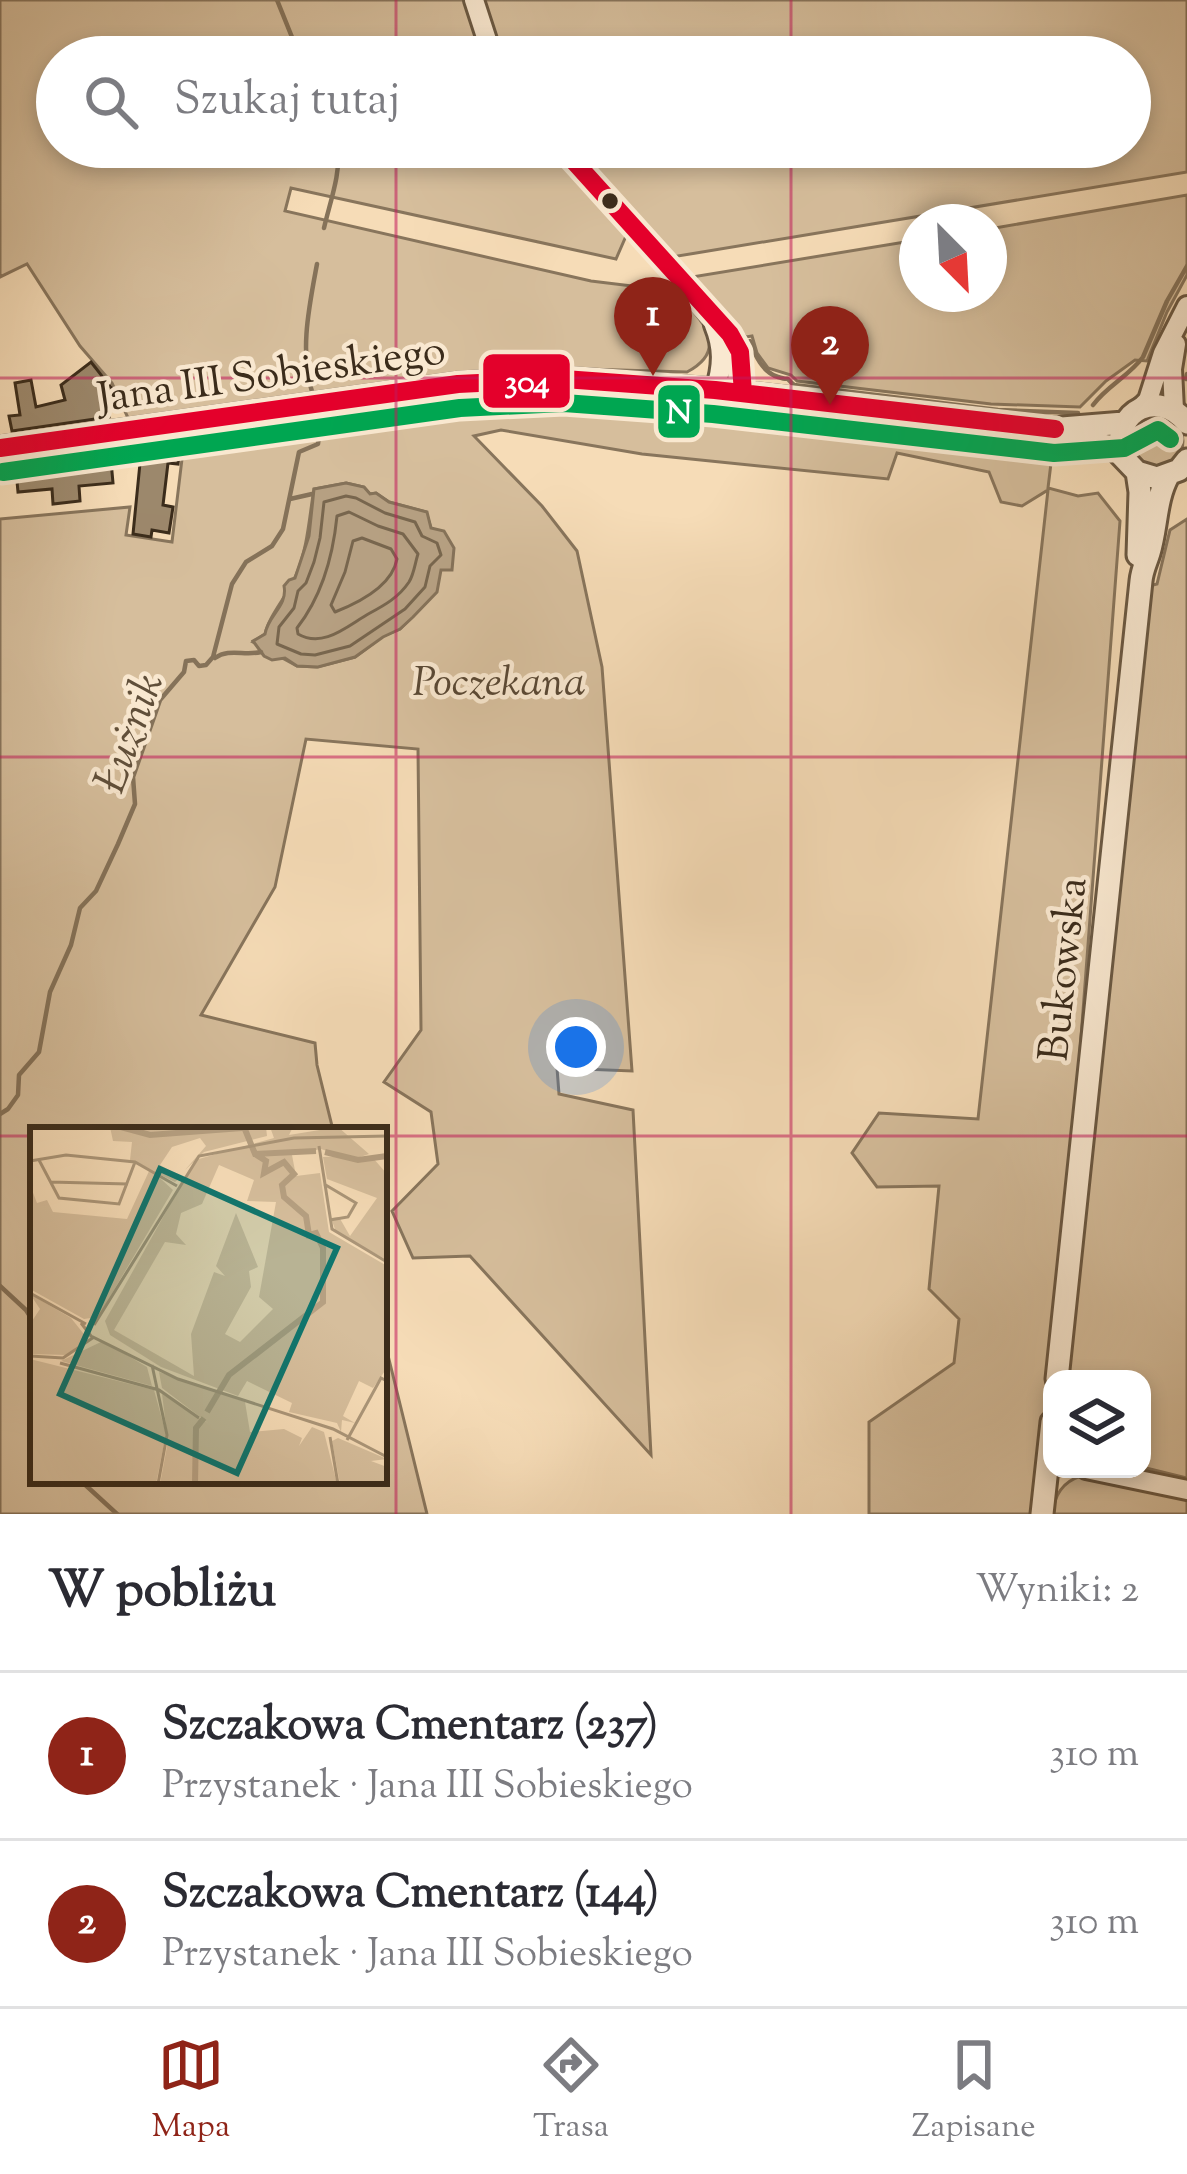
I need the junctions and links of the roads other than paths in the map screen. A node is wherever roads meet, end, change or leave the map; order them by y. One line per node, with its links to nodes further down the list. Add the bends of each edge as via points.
1 (474, 0): 2 (street)
2 (486, 36)
3 (580, 168): 4 (street)
4 (709, 314): 6 (street, via 722,358); 7 (street, via 740,352)
5 (1184, 314): 8 (street, via 1148,400); 9 (street, via 1172,370)
6 (716, 389): 7 (street, Jana III Sobieskiego); 11 (street, Jana III Sobieskiego, via 458,384)
7 (743, 393): 10 (street, Jana III Sobieskiego)
8 (1132, 416): 9 (street, via 1150,406); 10 (street); 13 (street, via 1120,444)
9 (1180, 416)
10 (1055, 429): 13 (street, via 1115,448)
11 (0, 448)
12 (1187, 460): 14 (street)
13 (1130, 463): 14 (street); 15 (street, via 1140,492)
14 (1168, 476): 15 (street)
15 (1143, 567): 16 (street, Bukowska)
16 (1058, 1370)
17 (1047, 1478): 20 (street)
18 (1129, 1478): 19 (street)
19 (1187, 1490)
20 (1042, 1514)

